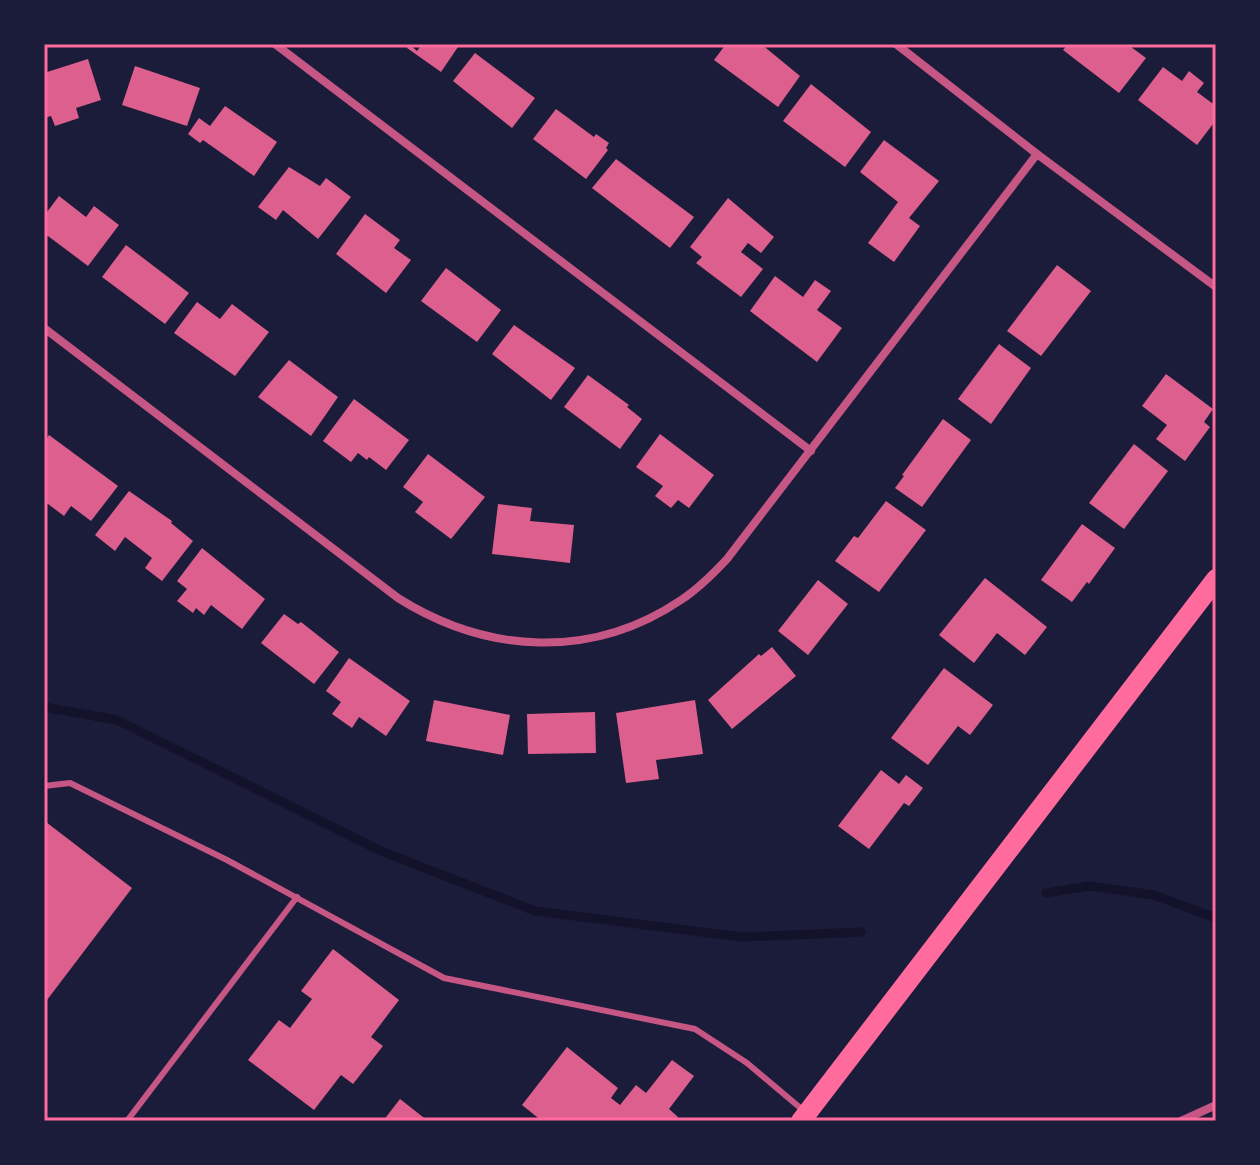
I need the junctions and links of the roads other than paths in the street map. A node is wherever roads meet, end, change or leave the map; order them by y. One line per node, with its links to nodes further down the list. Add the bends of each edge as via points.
1 (275, 44): 7 (street)
2 (896, 44): 3 (street)
3 (1037, 154): 4 (street); 7 (street)
4 (1216, 287)
5 (47, 330): 6 (street); 7 (street, via 398,598 459,630 493,639 579,641 620,631 682,600 727,559)
6 (44, 341)
7 (811, 451)
8 (1216, 579): 12 (main road)
9 (44, 786): 10 (lane, via 70,783)
10 (297, 897): 12 (lane, via 444,978 695,1029 747,1063); 13 (lane)
11 (1216, 1105): 14 (street)
12 (804, 1117)
13 (127, 1121)
14 (1181, 1121)

